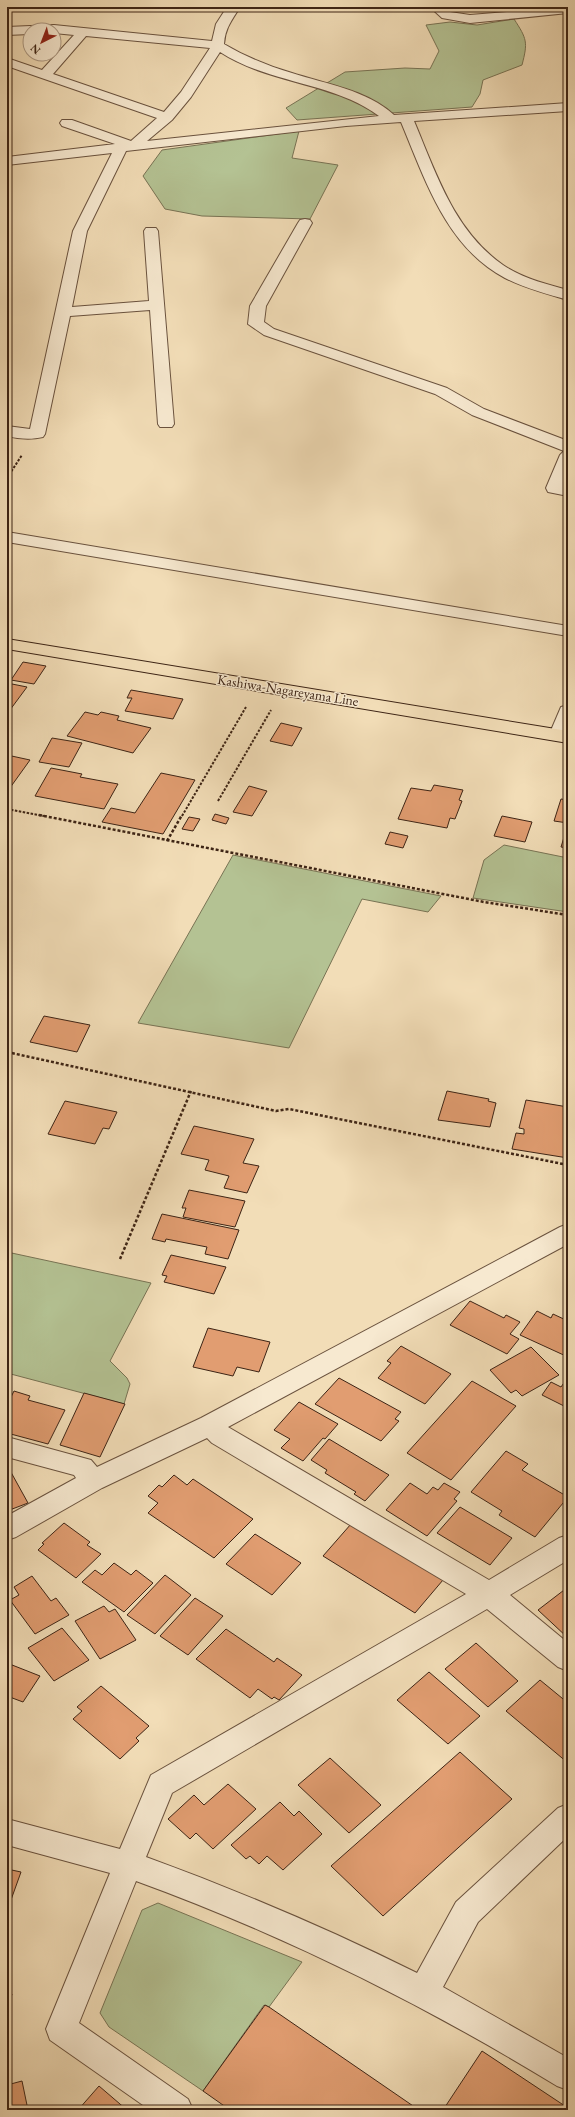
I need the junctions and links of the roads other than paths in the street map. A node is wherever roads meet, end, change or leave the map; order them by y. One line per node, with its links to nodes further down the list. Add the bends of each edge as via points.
1 (234, 7): 6 (street, via 218,32)
2 (436, 7): 3 (street, via 446,15 470,19)
3 (568, 9)
4 (84, 31): 5 (street, via 54,29); 6 (street); 8 (street)
5 (7, 32)
6 (218, 44): 10 (street, via 186,94); 12 (street, via 231,54 253,64 372,104)
7 (7, 62): 8 (street)
8 (46, 75): 10 (street)
9 (568, 107): 11 (street)
10 (167, 117): 14 (street)
11 (406, 118): 12 (street); 18 (street, via 434,188 452,219 473,244 487,259 509,275)
12 (391, 119): 14 (street)
13 (67, 123): 14 (street)
14 (127, 147): 15 (street); 20 (street, via 80,231)
15 (7, 161)
16 (305, 223): 23 (street, via 258,306 256,324 269,332 441,391 478,412)
17 (151, 231): 19 (street)
18 (568, 295)
19 (157, 304): 20 (street); 21 (street)
20 (62, 312): 22 (street, via 37,434)
21 (166, 424)
22 (7, 431)
23 (568, 447)
24 (568, 455): 25 (street, via 554,488)
25 (568, 491)
26 (7, 537): 27 (street)
27 (568, 631)
28 (7, 644): 30 (main road, Kashiwa-Nagareyama Line)
29 (568, 711): 30 (street)
30 (563, 736)
31 (568, 1233): 32 (street)
32 (210, 1425): 34 (street); 37 (street, via 222,1436)
33 (7, 1447): 34 (street, via 82,1467)
34 (93, 1481): 35 (street)
35 (7, 1529)
36 (568, 1546): 37 (street)
37 (489, 1594): 38 (street); 41 (street, via 161,1784)
38 (568, 1659)
39 (568, 1817): 42 (street, via 467,1912)
40 (7, 1832): 41 (street)
41 (128, 1865): 42 (street, via 265,1916); 44 (street, via 61,2029)
42 (424, 1991): 43 (street)
43 (568, 2075)
44 (177, 2110)

